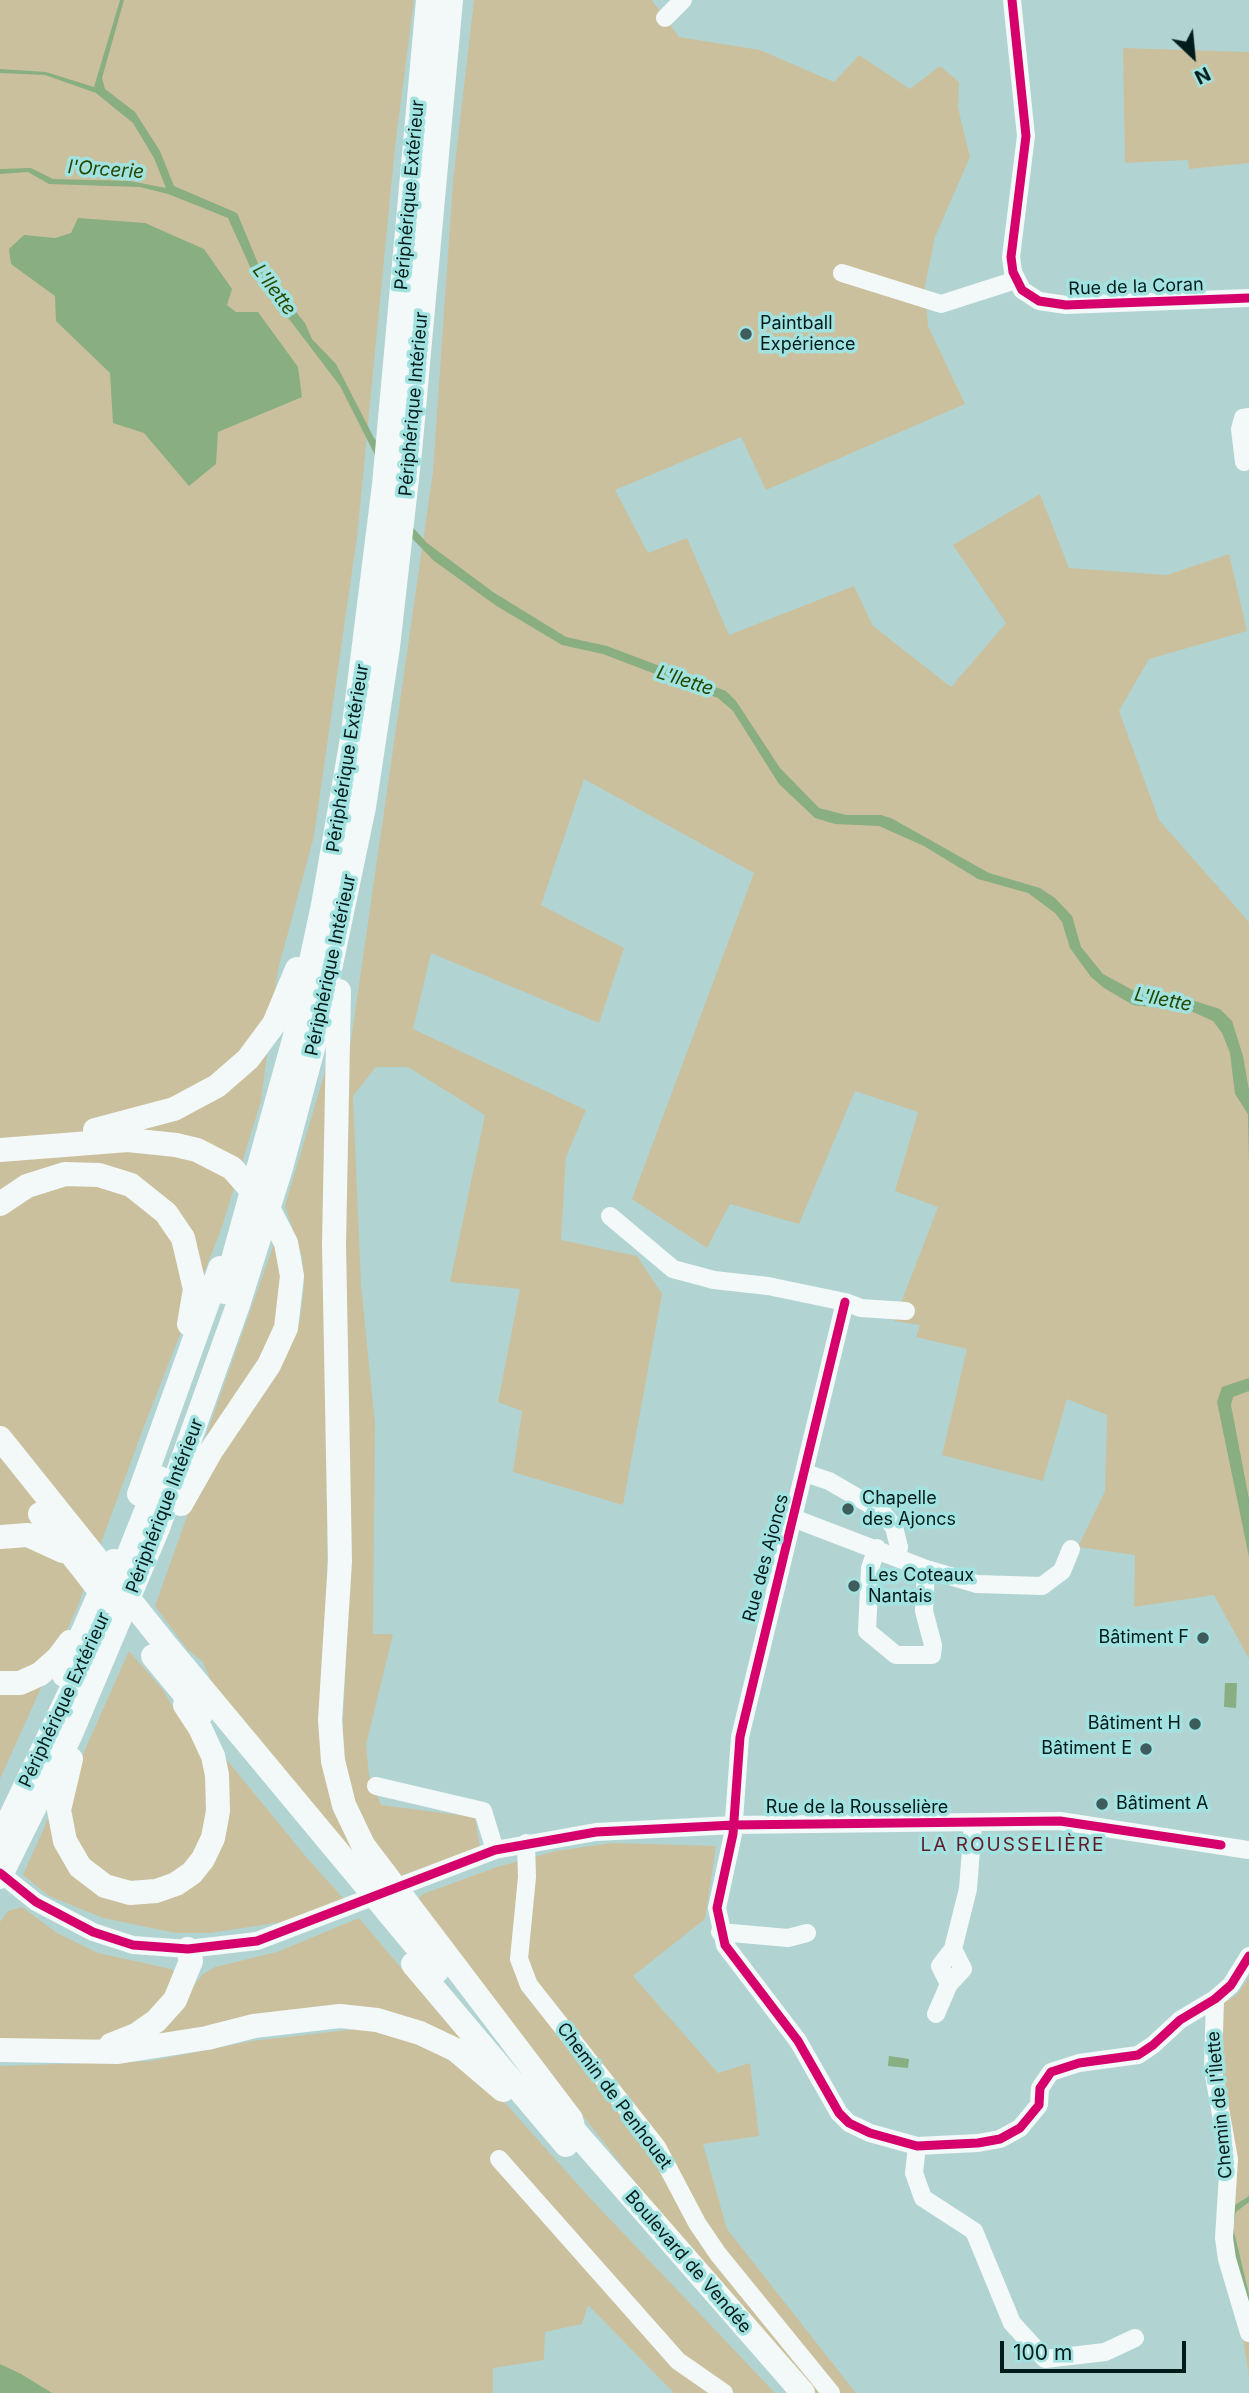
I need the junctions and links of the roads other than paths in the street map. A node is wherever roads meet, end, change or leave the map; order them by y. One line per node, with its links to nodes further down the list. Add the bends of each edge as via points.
1 (428, 0): 11 (highway, Périphérique Extérieur, via 389,432)
2 (451, 0): 11 (highway, Périphérique Intérieur, via 410,452)
3 (683, 0): 5 (street)
4 (1012, 0): 7 (street, via 1026,136 1012,251)
5 (665, 18)
6 (842, 274): 7 (street, via 941,304)
7 (1021, 287): 8 (street, Rue de la Coran, via 1039,302 1066,305)
8 (1249, 298)
9 (1249, 417): 10 (street, via 1243,418 1240,429)
10 (1244, 462)
11 (389, 543): 12 (highway, Périphérique Intérieur, via 376,738); 13 (highway, Périphérique Extérieur)
12 (353, 864): 26 (highway, Périphérique Intérieur, via 315,1041 281,1168 215,1376); 57 (highway, via 360,887 339,987 336,1045 335,1373 340,1561 330,1720 333,1761 344,1805 372,1859 571,2119)
13 (323, 905): 14 (highway, via 306,926 296,969 274,1024 248,1059 217,1086 148,1118 98,1130); 18 (highway, Périphérique Extérieur, via 292,1049)
14 (0, 1141)
15 (0, 1150): 26 (highway, via 128,1140 176,1145 218,1159 244,1179 269,1210 286,1243 292,1293 279,1347 177,1511)
16 (0, 1204): 21 (highway, via 40,1180 99,1175 131,1185 166,1213 188,1252 195,1289)
17 (610, 1216): 19 (street, via 673,1269)
18 (235, 1256): 21 (highway, via 223,1259); 42 (highway, Périphérique Extérieur, via 191,1394 127,1561)
19 (845, 1302): 20 (street, via 861,1308); 24 (street, Rue des Ajoncs)
20 (906, 1311)
21 (179, 1388): 33 (highway)
22 (0, 1428): 23 (highway, via 8,1438)
23 (3, 1452): 30 (highway)
24 (805, 1473): 25 (street, Rue des Ajoncs); 31 (street, via 829,1481 881,1511 894,1527)
25 (793, 1518): 28 (street); 41 (street, Rue des Ajoncs, via 740,1737)
26 (158, 1528): 37 (highway, Périphérique Intérieur)
27 (0, 1537): 30 (highway, via 28,1535)
28 (877, 1548): 31 (street); 32 (street, via 870,1569 867,1631 896,1655 932,1655 924,1611)
29 (1071, 1549): 32 (street, via 1062,1570 1042,1586 977,1584)
30 (76, 1551): 34 (highway); 36 (highway)
31 (897, 1556): 32 (street)
32 (926, 1569)
33 (86, 1628): 35 (highway, via 40,1674 20,1683); 39 (highway)
34 (163, 1649): 46 (highway); 56 (highway)
35 (0, 1682)
36 (176, 1685): 37 (highway, via 209,1748 219,1794 209,1849 198,1867 176,1884 147,1893 120,1892 98,1882 76,1863 65,1841 59,1810 73,1754); 46 (highway)
37 (70, 1736): 47 (highway, Périphérique Intérieur)
38 (376, 1786): 44 (street, via 484,1811)
39 (0, 1812)
40 (973, 1823): 41 (street, Rue de la Rousselière); 45 (street, Rue de la Rousselière, via 1060,1821); 53 (street, via 968,1889 953,1949 940,1966 949,1984)
41 (734, 1825): 43 (street, Rue de la Rousselière, via 596,1832); 48 (street, Rue des Ajoncs, via 717,1908)
42 (0, 1839)
43 (526, 1843): 44 (street, Rue de la Rousselière); 65 (street, Chemin de Penhouet, via 519,1959 528,1985 657,2147 718,2254)
44 (495, 1850): 50 (street, Rue de la Rousselière, via 300,1927 257,1941)
45 (1249, 1850)
46 (322, 1854): 56 (highway)
47 (0, 1875): 50 (street, Rue de la Rousselière, via 36,1902 82,1927 120,1941)
48 (720, 1932): 49 (street, via 788,1938); 58 (street, via 738,1967 798,2040 839,2113 870,2133)
49 (807, 1933)
50 (188, 1950): 55 (highway, via 191,1961 185,1981 156,2021 136,2035)
51 (1249, 1956): 52 (street)
52 (1215, 1999): 58 (street, via 1138,2054 1051,2072 1040,2088 1039,2105 1020,2128 1000,2139); 60 (street, Chemin de l'Îlette, via 1213,2070 1229,2159 1224,2238)
53 (936, 2014)
54 (0, 2050): 55 (highway)
55 (94, 2051): 57 (highway, via 148,2049 302,2019 340,2016 377,2020 456,2050 492,2078 542,2132)
56 (539, 2102): 57 (highway)
57 (567, 2134): 63 (highway, Boulevard de Vendée, via 689,2284); 64 (highway, Boulevard de Vendée)
58 (917, 2146): 61 (street, via 914,2172 923,2198 974,2231 1012,2323 1045,2359 1105,2352)
59 (499, 2159): 62 (street, via 678,2361)
60 (1249, 2333)
61 (1135, 2338)
62 (724, 2393)
63 (788, 2393)
64 (803, 2393)
65 (831, 2393)

